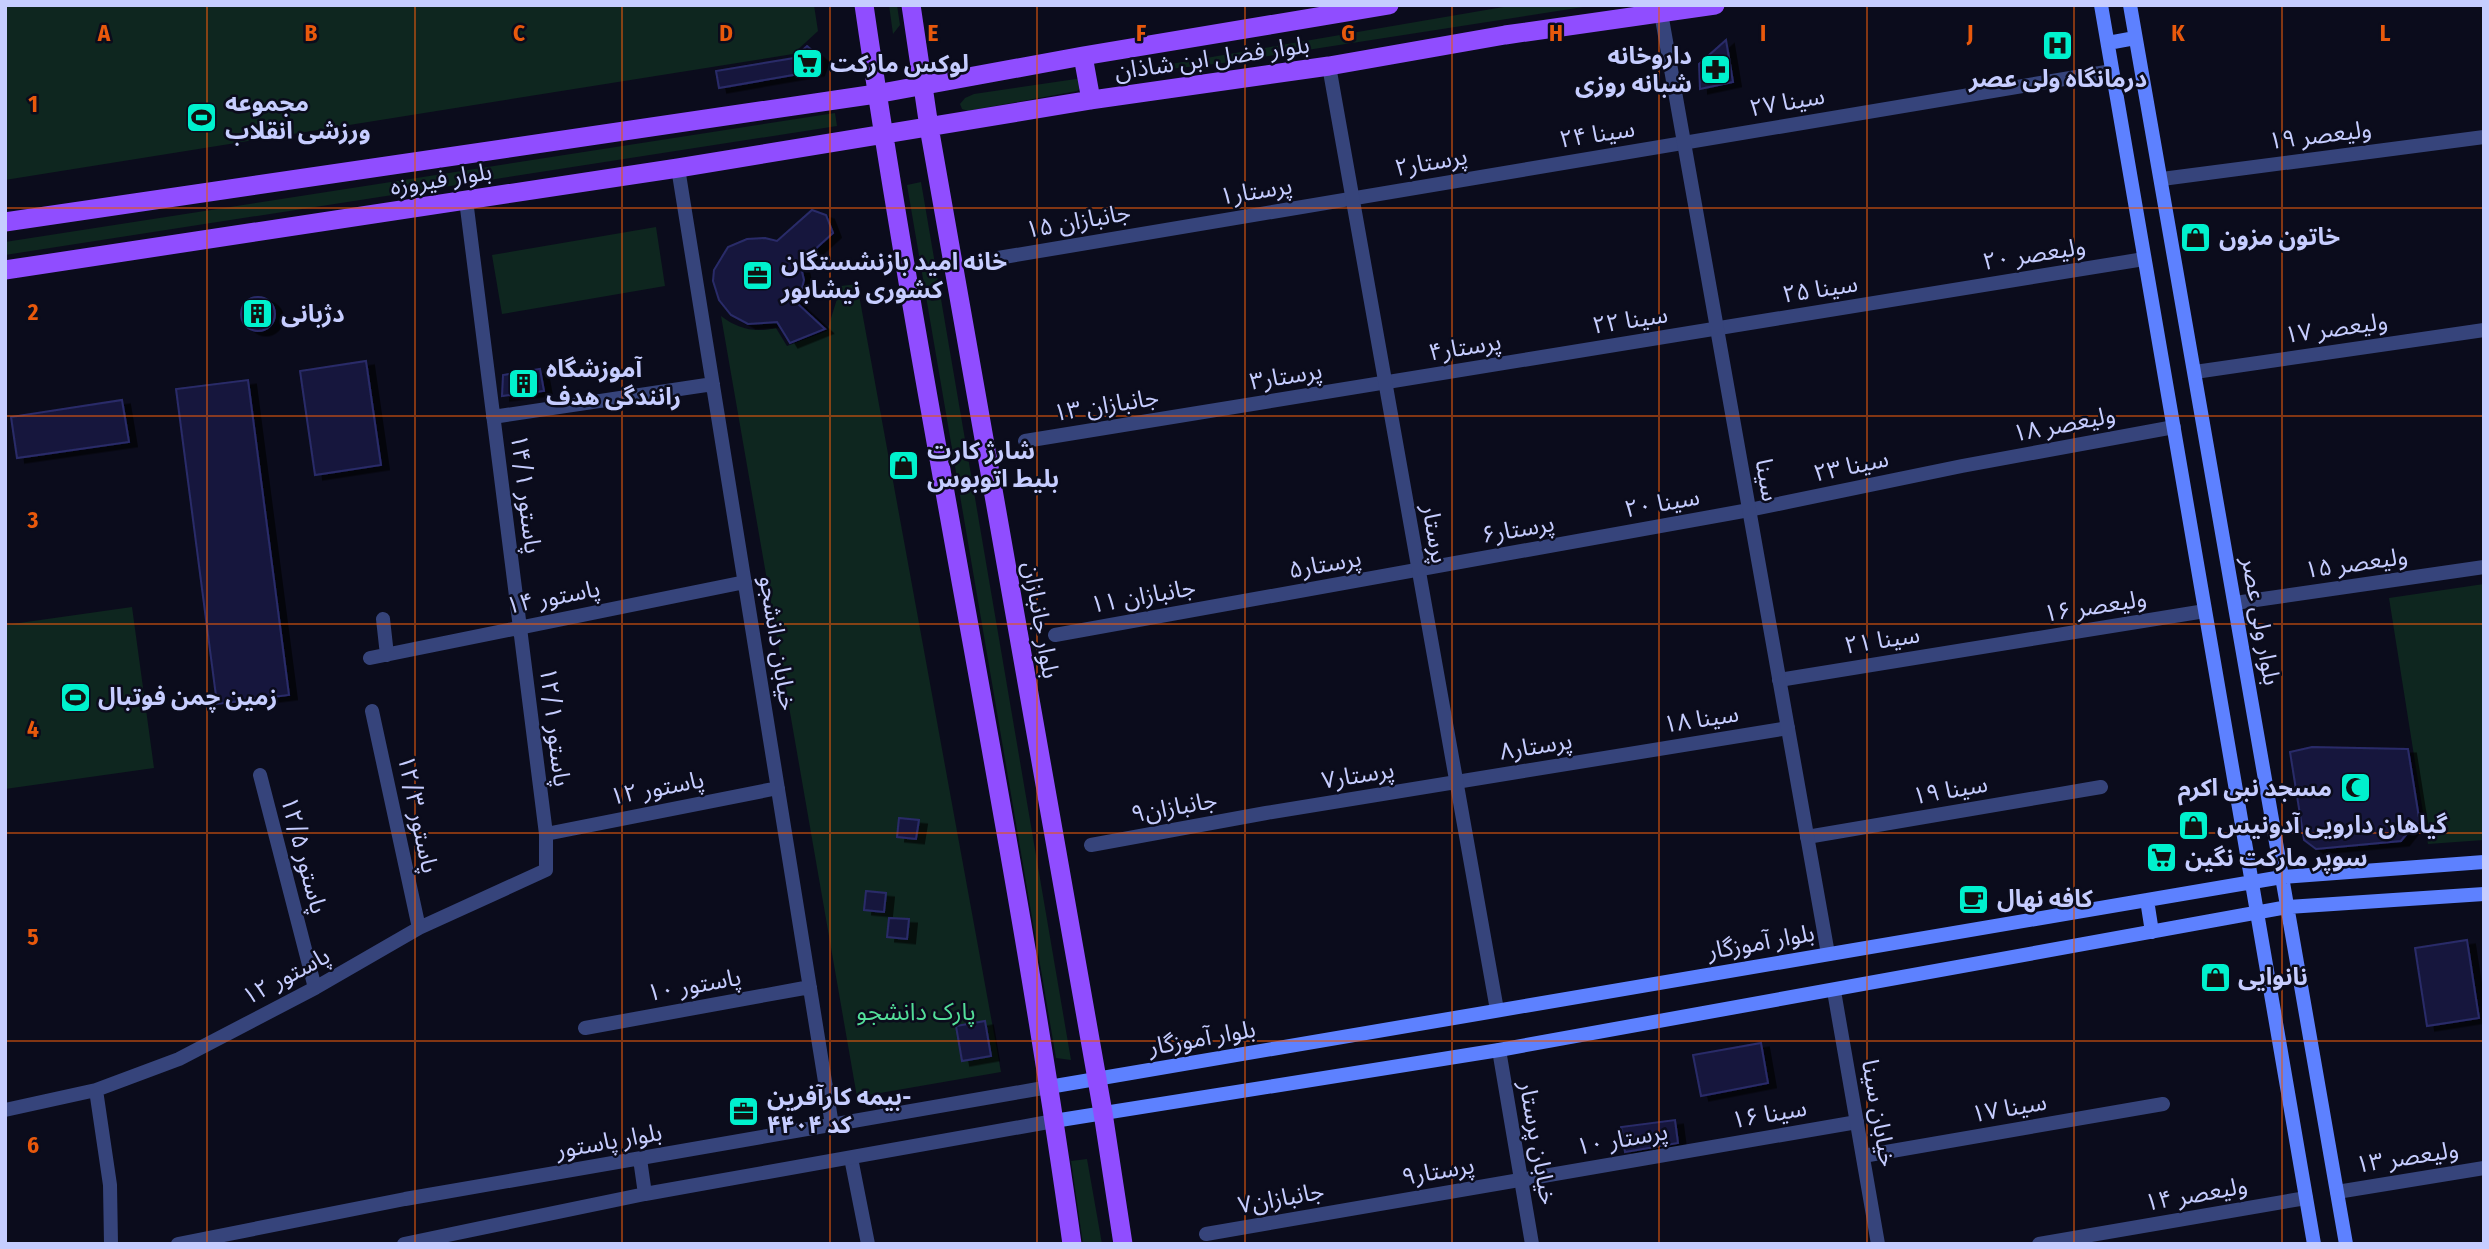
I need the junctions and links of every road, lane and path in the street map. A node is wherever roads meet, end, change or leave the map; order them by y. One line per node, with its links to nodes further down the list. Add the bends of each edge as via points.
1 (863, 5): 14 (main road)
2 (911, 5): 13 (main road, بلوار جانبازان)
3 (1389, 5): 10 (main road, بلوار فضل ابن شاذان)
4 (1715, 5): 7 (main road, بلوار فضل ابن شاذان)
5 (2101, 5): 9 (main road)
6 (2130, 5): 8 (main road, بلوار ولی عصر)
7 (1661, 13): 11 (main road, بلوار فضل ابن شاذان); 19 (street, سینا)
8 (2135, 38): 9 (main road); 22 (main road, بلوار ولی عصر)
9 (2108, 43): 12 (main road)
10 (1083, 56): 13 (main road, بلوار فضل ابن شاذان); 15 (main road)
11 (1329, 66): 15 (main road, بلوار فضل ابن شاذان); 23 (street, پرستار)
12 (2112, 71): 19 (street, سینا ۲۷); 28 (main road)
13 (923, 86): 14 (main road, بلوار فضل ابن شاذان); 16 (main road, بلوار جانبازان)
14 (876, 94): 17 (main road); 25 (main road, بلوار فیروزه)
15 (1091, 100): 16 (main road, بلوار فضل ابن شاذان)
16 (929, 127): 17 (main road, بلوار فضل ابن شاذان); 84 (main road, بلوار جانبازان)
17 (883, 133): 20 (main road, بلوار فیروزه); 85 (main road)
18 (2484, 137): 22 (street, ولیعصر ۱۹)
19 (1684, 143): 21 (street, سینا ۲۴); 31 (street, سینا)
20 (678, 168): 24 (main road, بلوار فیروزه); 36 (street, خیابان دانشجو)
21 (1518, 170): 23 (street, پرستار۲)
22 (2162, 179): 34 (main road, بلوار ولی عصر)
23 (1352, 198): 26 (street, پرستار۱); 35 (street, پرستار)
24 (466, 200): 29 (main road, بلوار فیروزه); 38 (street, پاستور ۱۴/۱)
25 (5, 222)
26 (1167, 229): 27 (street, جانبازان ۱۵)
27 (998, 258)
28 (2144, 259): 30 (street, ولیعصر ۲۰); 39 (main road)
29 (5, 270)
30 (1931, 293): 31 (street, سینا ۲۵)
31 (1717, 328): 33 (street, سینا ۲۲); 42 (street, سینا)
32 (2484, 330): 34 (street, ولیعصر ۱۷)
33 (1551, 356): 35 (street, پرستار۴)
34 (2195, 372): 48 (main road, بلوار ولی عصر)
35 (1385, 383): 37 (street, پرستار۳); 45 (street, پرستار)
36 (713, 384): 38 (street); 46 (street, خیابان دانشجو)
37 (1194, 414): 40 (street, جانبازان ۱۳)
38 (493, 417): 51 (street, پاستور ۱۴/۱)
39 (2174, 427): 41 (street, ولیعصر ۱۸); 49 (main road)
40 (1025, 441)
41 (1962, 466): 42 (street, سینا ۲۳)
42 (1749, 510): 43 (street, سینا ۲۰); 56 (street, سینا)
43 (1584, 540): 45 (street, پرستار۶)
44 (2484, 567): 48 (street, ولیعصر ۱۵)
45 (1419, 571): 47 (street, پرستار۵); 61 (street, پرستار)
46 (745, 582): 51 (street, پاستور ۱۴); 63 (street, خیابان دانشجو)
47 (1239, 603): 52 (street, جانبازان ۱۱)
48 (2235, 603): 69 (main road, بلوار ولی عصر)
49 (2205, 611): 53 (street, ولیعصر ۱۶); 70 (main road)
50 (383, 619): 54 (street)
51 (519, 626): 54 (street, پاستور ۱۴); 65 (street, پاستور ۱۲/۱)
52 (1055, 635)
53 (1992, 645): 56 (street, سینا ۲۱)
54 (387, 655): 55 (street, پاستور ۱۴)
55 (370, 659)
56 (1779, 680): 58 (street, سینا)
57 (372, 711): 75 (street, پاستور ۱۲/۳)
58 (1787, 728): 59 (street, سینا ۱۸); 66 (street, سینا)
59 (1622, 755): 61 (street, پرستار۸)
60 (260, 775): 78 (street, پاستور ۱۲/۵)
61 (1457, 782): 64 (street, پرستار۷); 81 (street, پرستار)
62 (2101, 787): 66 (street, سینا ۱۹)
63 (778, 788): 65 (street, پاستور ۱۲); 79 (street, خیابان دانشجو)
64 (1266, 813): 67 (street, جانبازان۹)
65 (546, 834): 75 (street, ۱۲ پاستور, via 546,870)
66 (1807, 837): 77 (street, سینا)
67 (1091, 845)
68 (2484, 862): 69 (main road, بلوار آموزگار)
69 (2283, 877): 70 (main road, بلوار آموزگار); 73 (main road, بلوار ولی عصر)
70 (2252, 883): 72 (main road, بلوار آموزگار); 74 (main road)
71 (2484, 894): 73 (main road)
72 (2147, 900): 76 (main road); 77 (main road, بلوار آموزگار)
73 (2288, 907): 74 (main road); 99 (main road, بلوار ولی عصر)
74 (2257, 913): 76 (main road); 101 (main road)
75 (419, 928): 78 (street, ۱۲ پاستور)
76 (2152, 932): 80 (main road)
77 (1828, 954): 81 (main road, بلوار آموزگار)
78 (315, 988): 86 (street, ۱۲ پاستور, via 179,1059)
79 (810, 988): 82 (street, پاستور ۱۰); 92 (street, خیابان دانشجو)
80 (1834, 991): 83 (main road); 91 (street, خیابان سینا)
81 (1497, 1010): 84 (main road, بلوار آموزگار)
82 (585, 1028)
83 (1499, 1050): 89 (main road); 98 (street, خیابان پرستار)
84 (1097, 1080): 85 (main road, بلوار آموزگار); 89 (main road, بلوار جانبازان)
85 (1049, 1087): 90 (main road); 92 (street, بلوار پاستور)
86 (96, 1090): 88 (street, ۱۲ پاستور); 104 (street, via 110,1185)
87 (2163, 1104): 94 (street, سینا ۱۷)
88 (5, 1110)
89 (1103, 1113): 90 (main road); 109 (main road, بلوار جانبازان)
90 (1054, 1121): 95 (street); 108 (main road)
91 (1857, 1122): 93 (street, سینا ۱۶); 94 (street, خیابان سینا)
92 (832, 1125): 96 (street, بلوار پاستور)
93 (1689, 1151): 98 (street, پرستار ۱۰)
94 (1863, 1156): 111 (street, خیابان سینا)
95 (851, 1158): 100 (street); 107 (street)
96 (640, 1159): 100 (street); 105 (street, بلوار پاستور)
97 (2484, 1168): 99 (street, ولیعصر ۱۳)
98 (1521, 1180): 102 (street, پرستار۹); 110 (street, خیابان پرستار)
99 (2337, 1192): 114 (main road, بلوار ولی عصر)
100 (645, 1194): 106 (street)
101 (2306, 1198): 112 (street, ولیعصر ۱۴); 113 (main road)
102 (1364, 1207): 103 (street, جانبازان۷)
103 (1206, 1234)
104 (111, 1244)
105 (178, 1244)
106 (404, 1244)
107 (868, 1244)
108 (1072, 1244)
109 (1123, 1244)
110 (1532, 1244)
111 (1878, 1244)
112 (2039, 1244)
113 (2314, 1244)
114 (2346, 1244)

